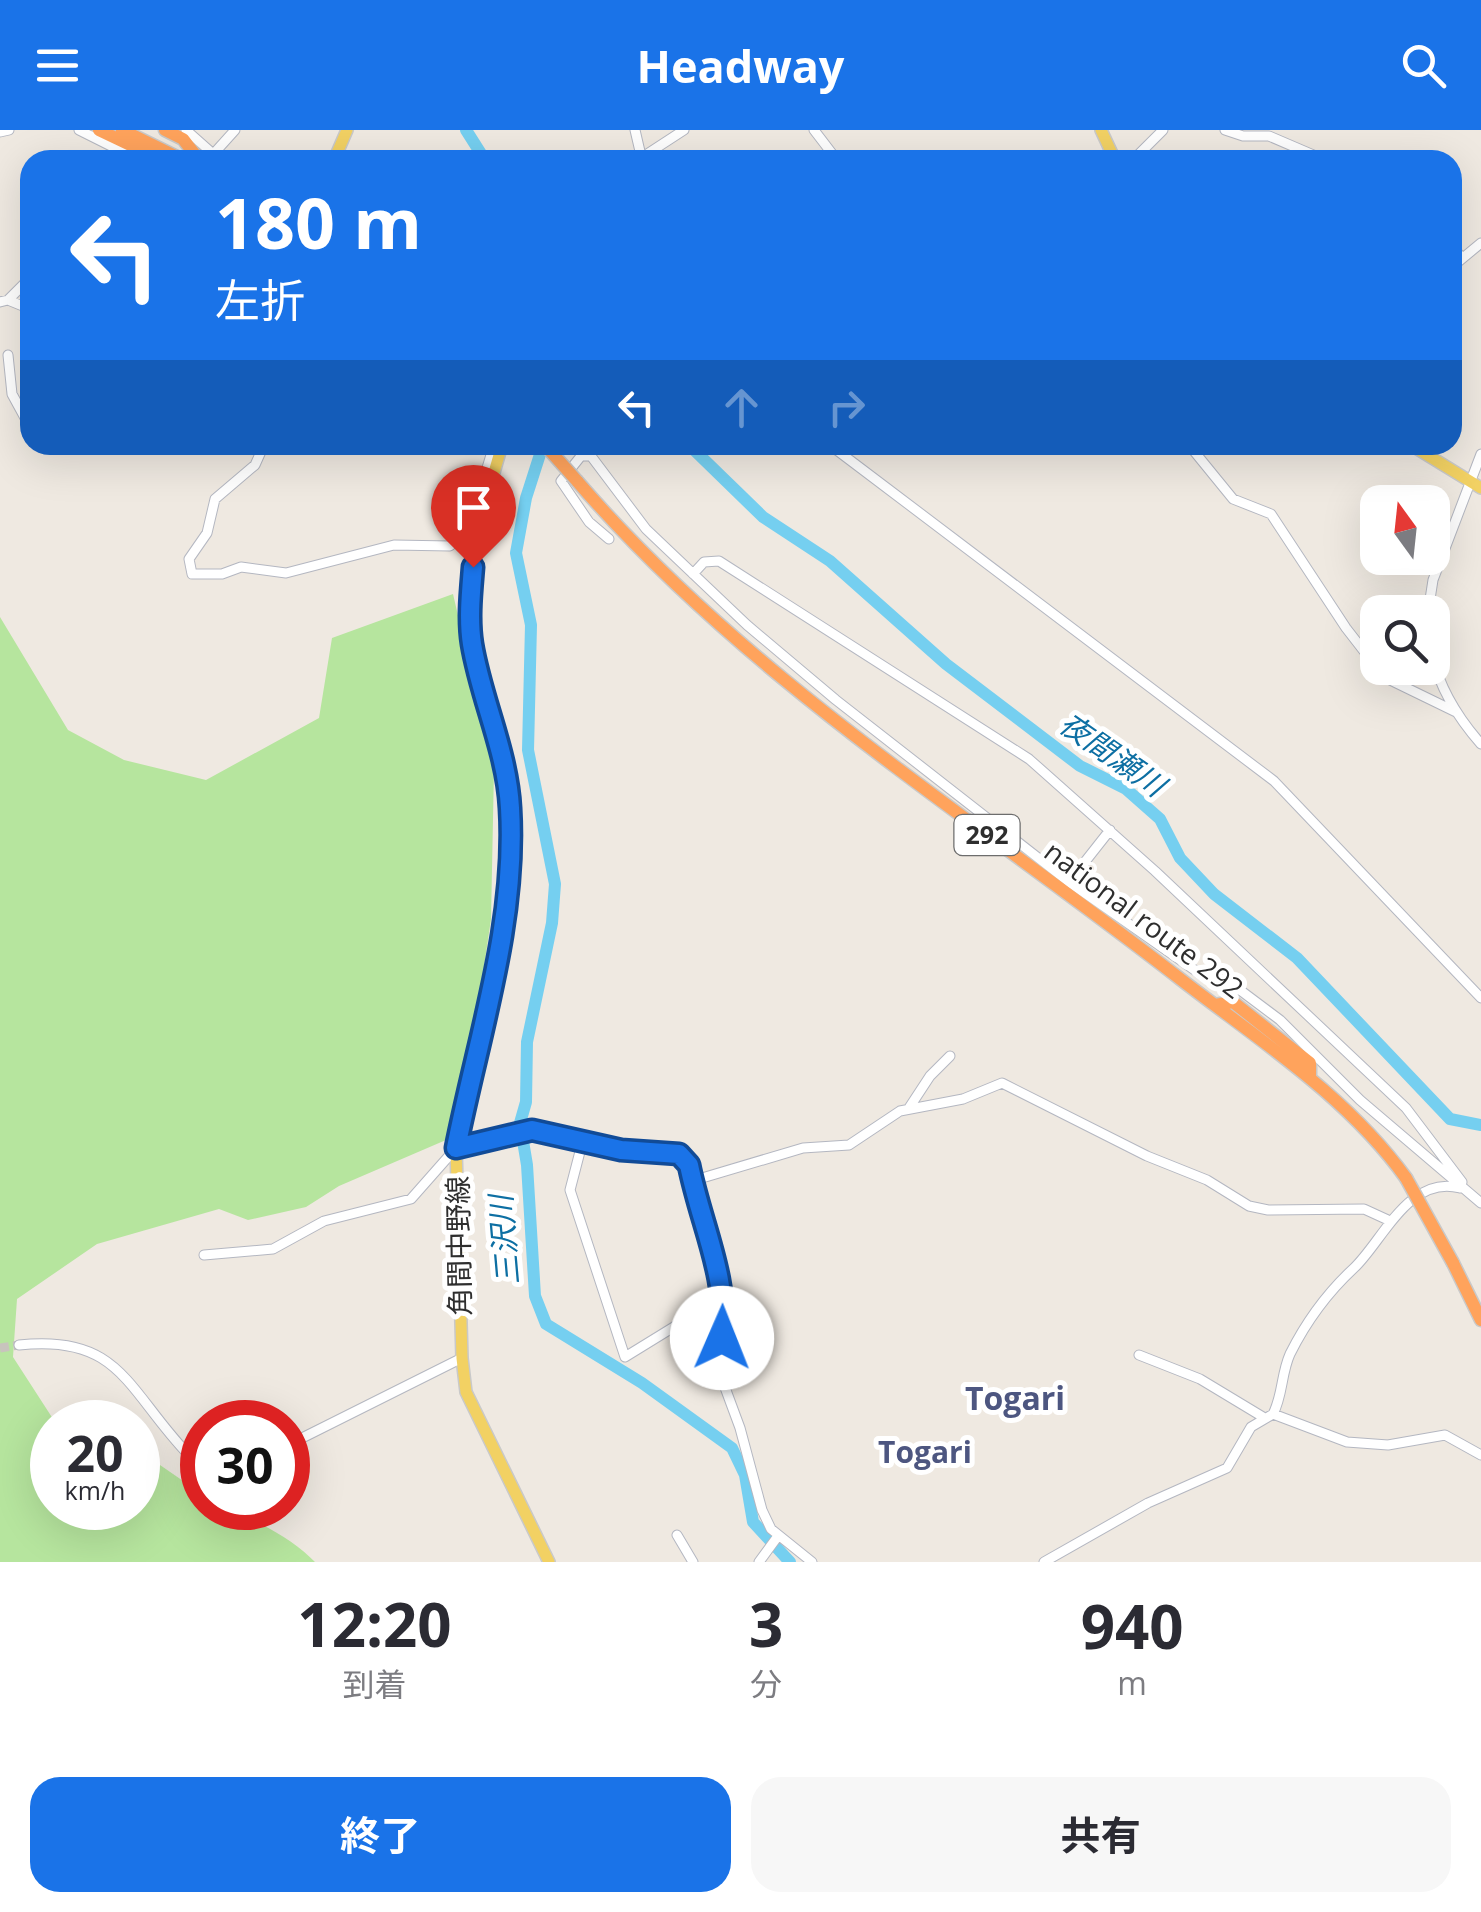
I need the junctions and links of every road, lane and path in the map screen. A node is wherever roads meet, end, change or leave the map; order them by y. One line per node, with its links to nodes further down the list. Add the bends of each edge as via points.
1 (9, 130): 11 (street)
2 (79, 130): 12 (street)
3 (98, 130): 13 (highway)
4 (122, 130): 14 (highway)
5 (164, 130): 15 (highway)
6 (186, 130): 16 (street)
7 (684, 130): 17 (street)
8 (814, 130): 18 (street)
9 (1163, 130): 19 (street)
10 (1225, 130): 20 (street)
11 (0, 132)
12 (120, 150)
13 (141, 150)
14 (163, 150)
15 (191, 150)
16 (206, 150)
17 (655, 150)
18 (829, 150)
19 (1142, 150)
20 (1304, 150)
21 (1481, 244): 22 (street)
22 (1462, 258)
23 (8, 355): 24 (street)
24 (20, 408)
25 (1481, 454): 33 (street)
26 (260, 455): 27 (street, via 215,498 207,533 189,559 192,574 240,567 286,573 394,545 450,546 468,530)
27 (491, 455)
28 (499, 455): 46 (main road, 角間中野線, via 475,538 470,596 472,643 506,771 508,888)
29 (554, 455): 53 (highway, national route 292 / 292, bridge, via 625,537 756,658 1310,1078 1382,1144)
30 (843, 455): 42 (street, via 1274,781)
31 (1197, 455): 38 (street, via 1233,498 1272,514 1384,676)
32 (1428, 455): 33 (main road)
33 (1476, 484): 36 (street)
34 (609, 538): 35 (street, via 560,482 581,456 591,456 606,471 646,529)
35 (693, 574): 40 (street, via 704,562 719,561 1029,760); 41 (street, via 836,700)
36 (1430, 595)
37 (1441, 685): 38 (street)
38 (1456, 712): 39 (street)
39 (1481, 744)
40 (1110, 830): 41 (street); 48 (street, via 1406,1108 1462,1182)
41 (1069, 882): 48 (street, via 1206,978 1240,990 1280,1020)
42 (1481, 998)
43 (950, 1056): 44 (street)
44 (909, 1108): 47 (street, via 849,1145 803,1148); 50 (street, via 1002,1082 1249,1206 1364,1209)
45 (583, 1140): 46 (street, via 528,1130); 47 (street, via 674,1152 689,1165); 52 (street, via 570,1190 625,1356 703,1308)
46 (456, 1148): 51 (street, via 410,1199 324,1221 273,1249); 56 (main road, 角間中野線)
47 (692, 1181): 52 (street)
48 (1460, 1188): 49 (street); 50 (street, via 1431,1192)
49 (1481, 1203)
50 (1388, 1220): 57 (street, via 1354,1268 1328,1291 1293,1349)
51 (204, 1256)
52 (725, 1303): 62 (street, via 720,1374)
53 (1480, 1316)
54 (19, 1346): 59 (street, via 54,1342 100,1354)
55 (1139, 1355): 57 (street)
56 (462, 1358): 58 (street); 63 (main road, 角間中野線, via 472,1406)
57 (1268, 1415): 60 (street, via 1346,1442 1388,1446 1445,1435); 67 (street, via 1251,1427 1227,1468)
58 (310, 1433)
59 (180, 1445)
60 (1481, 1454)
61 (677, 1534): 64 (street)
62 (775, 1539): 65 (street); 66 (street)
63 (549, 1562)
64 (693, 1562)
65 (759, 1562)
66 (812, 1562)
67 (1044, 1562)

